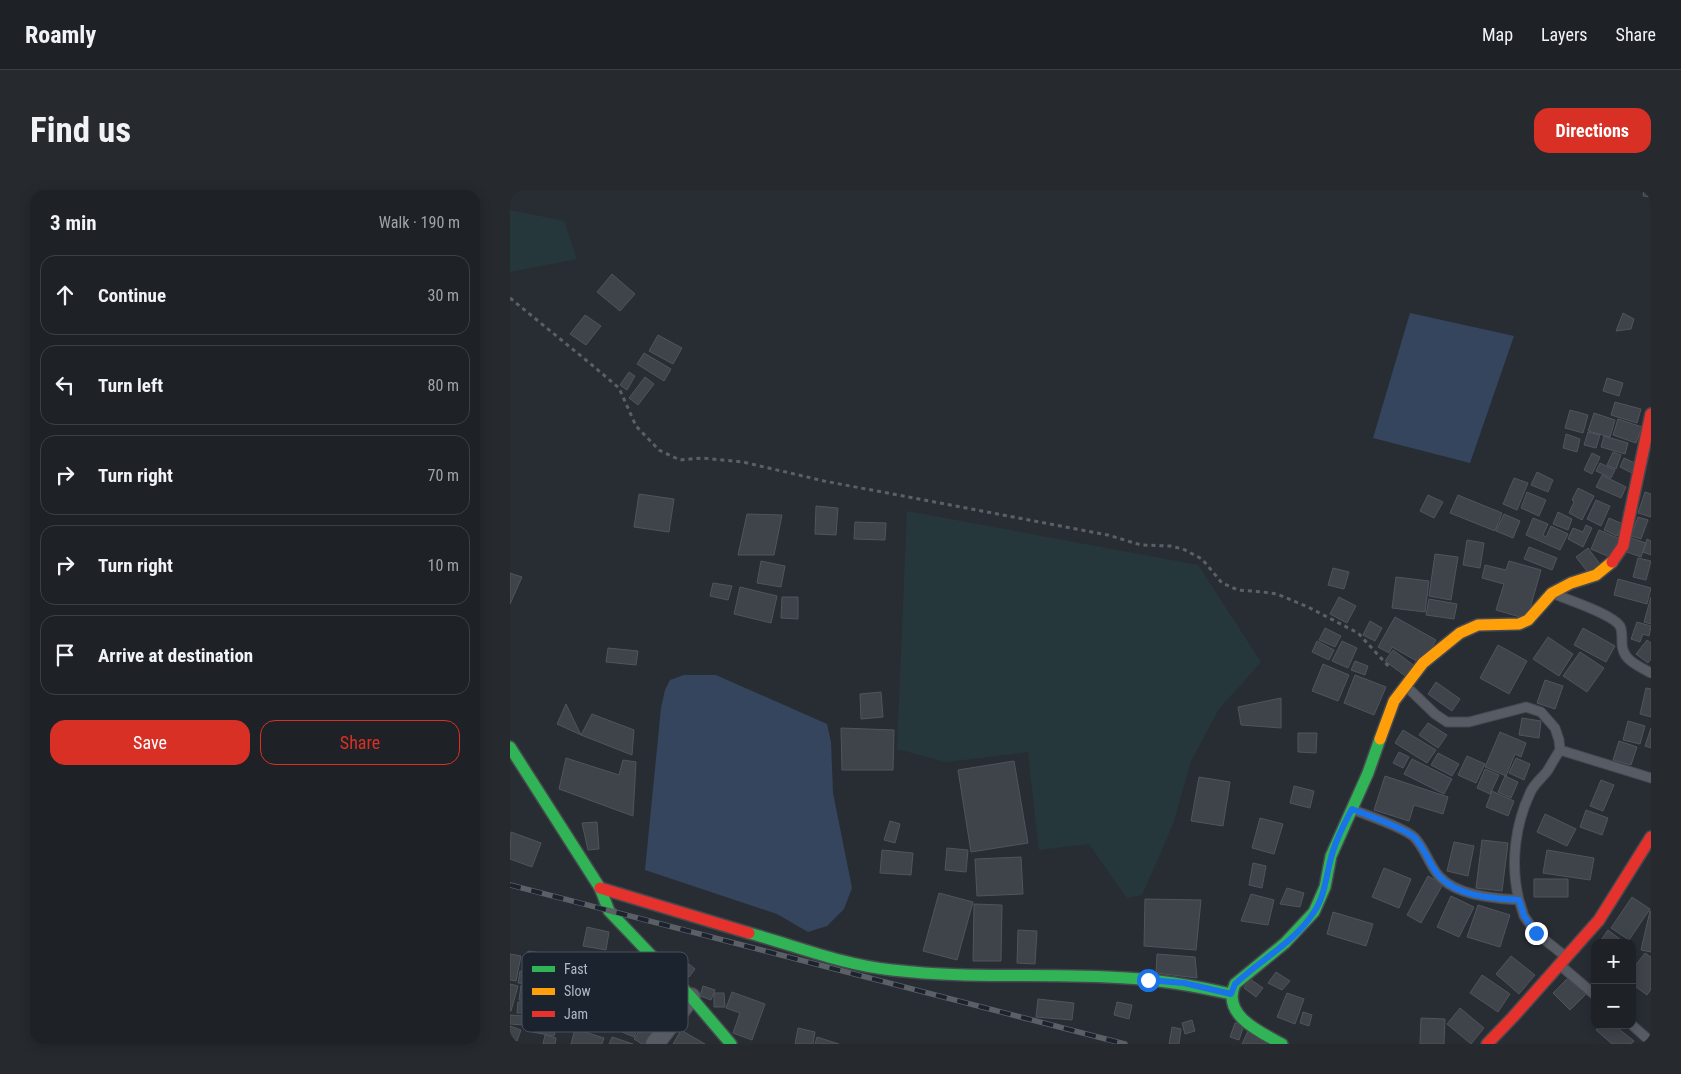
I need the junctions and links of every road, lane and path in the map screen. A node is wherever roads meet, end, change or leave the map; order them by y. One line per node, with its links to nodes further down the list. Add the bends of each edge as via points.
1 (510, 298): 5 (path, via 618,388 636,426 659,450 680,460 702,458 744,462 824,481 1108,535 1141,545 1183,550 1202,560 1222,583 1238,590 1277,594 1308,606 1358,633)
2 (1651, 414): 3 (street, via 1623,546 1612,562 1596,575)
3 (1552, 593): 4 (lane, via 1610,617 1620,626 1621,649 1627,659); 5 (street, via 1528,620 1519,624 1478,625 1460,633 1424,663)
4 (1651, 673)
5 (1405, 685): 7 (lane, via 1448,722 1469,722 1526,707 1541,712 1555,728); 9 (street, via 1394,701)
6 (510, 747): 11 (street)
7 (1560, 750): 8 (lane); 12 (lane, via 1532,790 1522,815 1515,847 1515,884)
8 (1651, 778)
9 (1352, 809): 12 (lane, via 1414,837 1440,877 1456,888 1487,898); 17 (street, via 1331,856 1325,887 1314,912 1285,943 1235,984)
10 (1651, 837): 14 (street, via 1599,920)
11 (600, 888): 13 (street, via 609,911); 17 (street, via 883,970 1148,980 1184,983)
12 (1519, 900): 14 (lane, via 1524,916 1536,933)
13 (648, 952)
14 (1563, 961): 15 (lane); 26 (street)
15 (1591, 991)
16 (688, 994): 18 (street)
17 (1231, 994): 25 (street, via 1235,1010 1250,1026)
18 (691, 997): 19 (street); 24 (street)
19 (688, 1001)
20 (1636, 1029): 22 (lane)
21 (664, 1032): 23 (street)
22 (1651, 1042)
23 (655, 1044)
24 (732, 1044)
25 (1282, 1044)
26 (1486, 1044)

